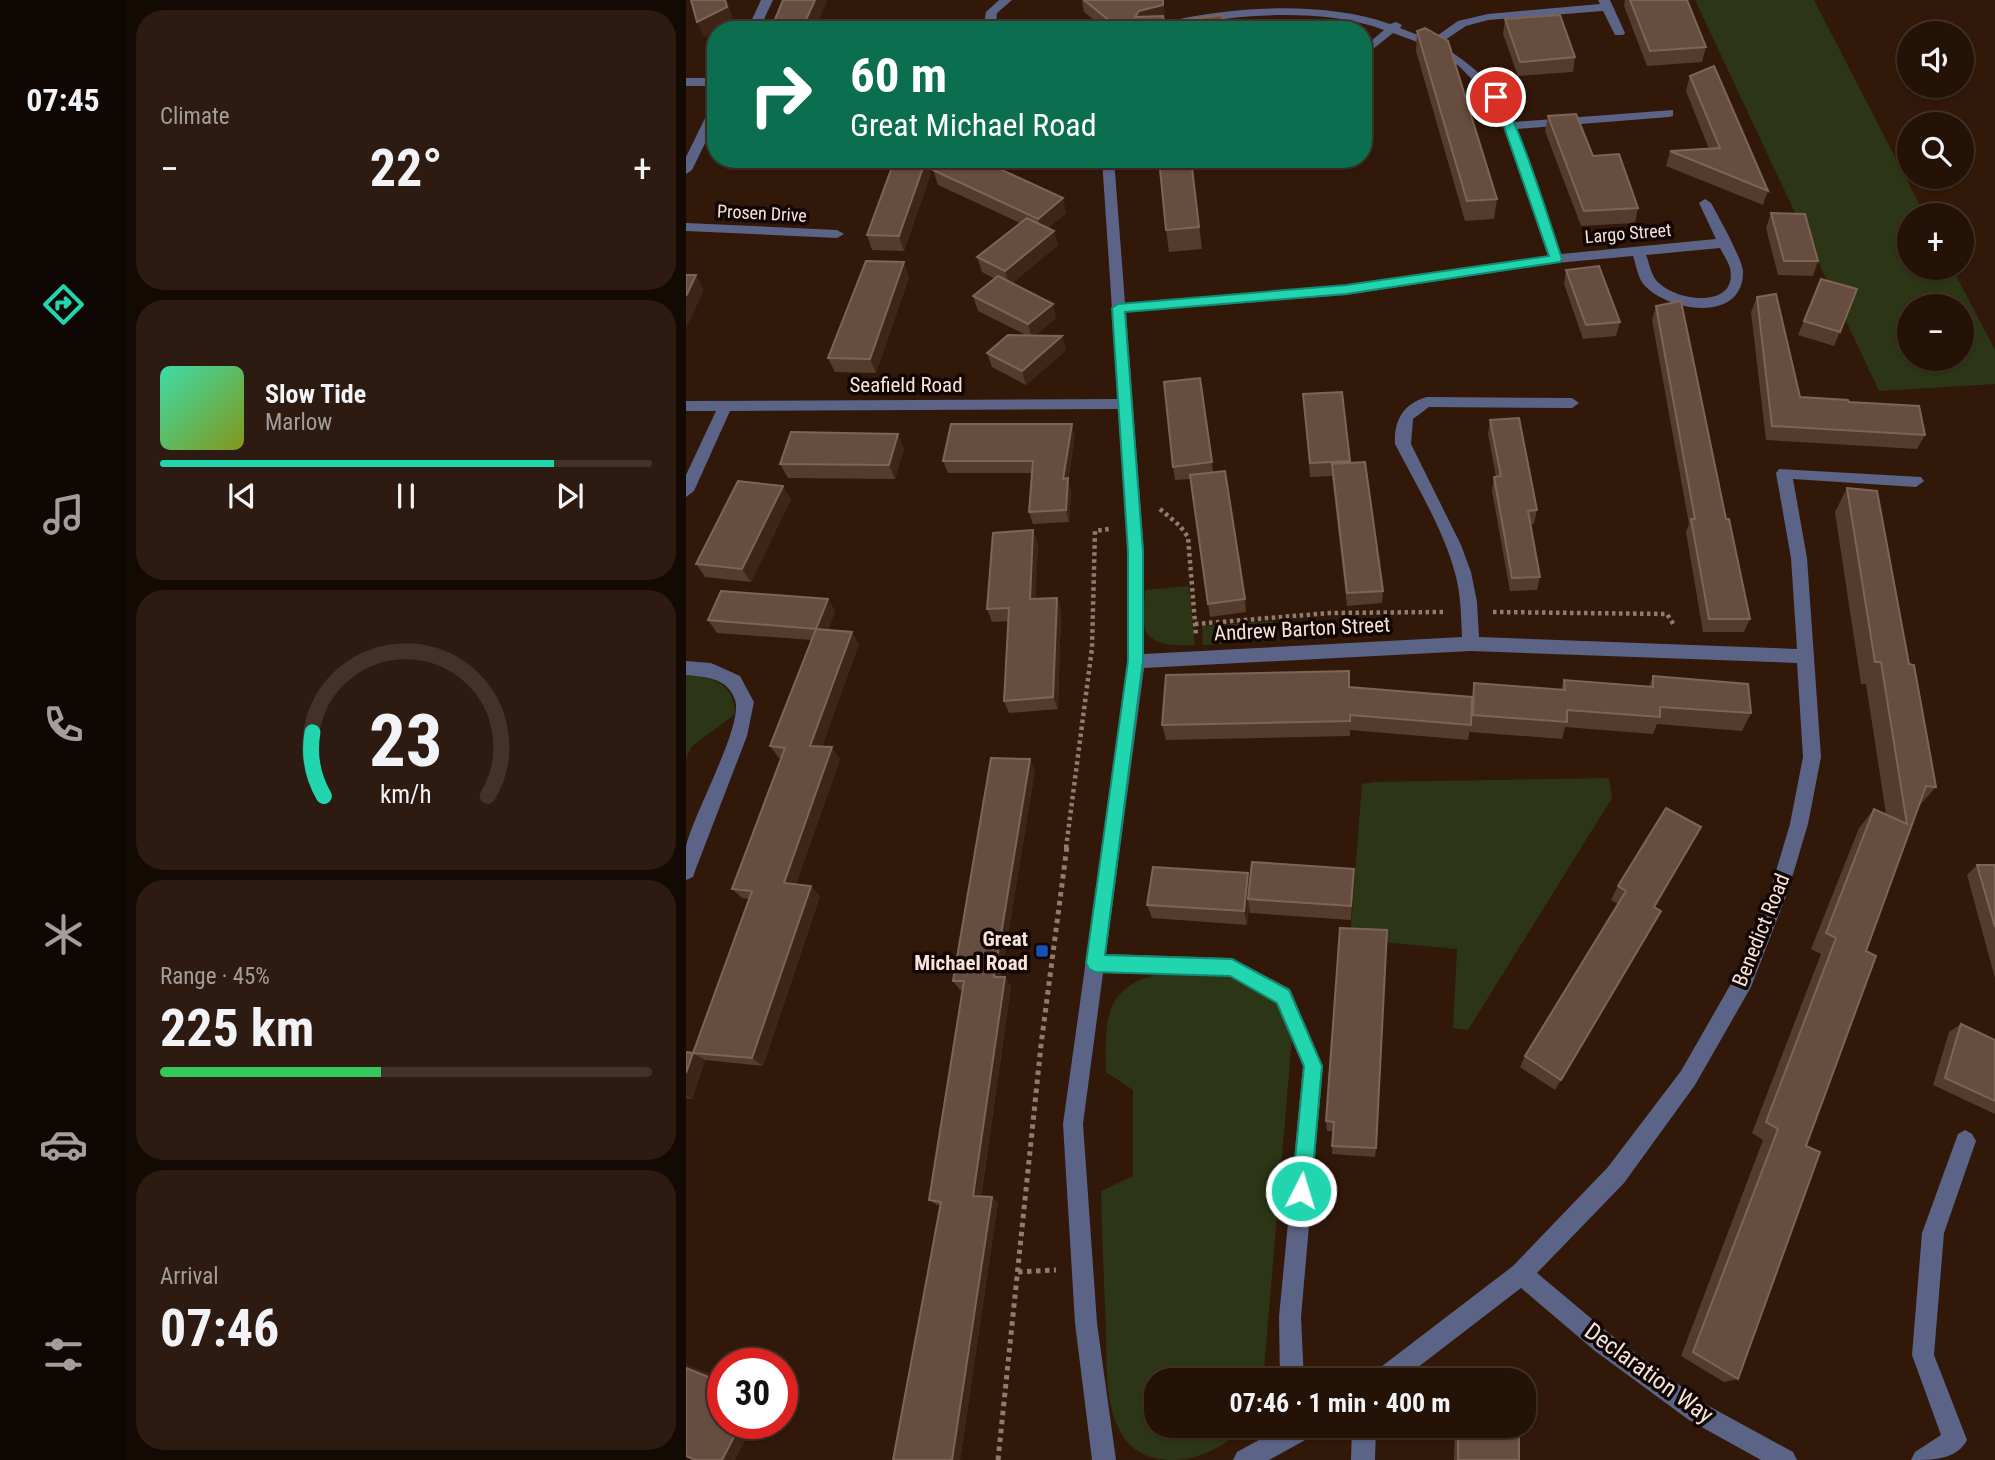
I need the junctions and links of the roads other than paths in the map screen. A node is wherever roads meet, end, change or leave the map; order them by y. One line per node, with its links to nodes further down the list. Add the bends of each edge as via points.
1 (767, 0): 7 (street)
2 (1006, 0): 8 (street, via 992,12)
3 (1515, 0): 6 (street)
4 (1605, 4): 6 (street); 11 (street)
5 (1212, 5): 9 (street); 10 (street, via 1283,5 1360,14)
6 (1521, 14): 12 (street, via 1462,23)
7 (757, 21)
8 (990, 21)
9 (1169, 21)
10 (1396, 25): 12 (street); 13 (street)
11 (1619, 33)
12 (1435, 42): 18 (street, via 1473,69 1496,97)
13 (1372, 46)
14 (686, 82): 15 (street)
15 (707, 82)
16 (1669, 113): 18 (street)
17 (707, 127): 20 (street)
18 (1510, 127): 26 (street)
19 (1109, 168): 27 (street)
20 (686, 170)
21 (1705, 203): 24 (street)
22 (686, 227): 23 (street, Prosen Drive)
23 (837, 234)
24 (1724, 243): 25 (street, Largo Street); 25 (street, via 1737,269 1734,286 1723,298 1703,305 1670,298 1649,282)
25 (1638, 251): 26 (street, Largo Street)
26 (1556, 259): 27 (street, Largo Street, via 1346,290)
27 (1118, 308): 29 (street)
28 (1572, 403): 34 (street, via 1427,402 1414,407 1402,426 1403,444 1463,572)
29 (1126, 404): 31 (street, Seafield Road); 36 (street)
30 (686, 407): 31 (street, Seafield Road)
31 (725, 407): 33 (street)
32 (1916, 481): 35 (street, Benedict Road, via 1784,473 1799,558)
33 (686, 491)
34 (1471, 644): 35 (street, Andrew Barton Street); 36 (street, Andrew Barton Street)
35 (1804, 656): 41 (street, Benedict Road, via 1812,757 1779,891 1744,980 1688,1079 1624,1164)
36 (1136, 661): 39 (street)
37 (686, 668): 38 (street, via 711,670 734,681 745,702 738,736)
38 (686, 871)
39 (1095, 963): 42 (street, via 1232,967 1283,996 1313,1066 1290,1317); 46 (street, via 1073,1124 1086,1324)
40 (1965, 1141): 50 (street, via 1933,1233 1923,1355 1955,1440)
41 (1521, 1274): 43 (street, Benedict Road); 49 (street, Declaration Way, via 1603,1343 1697,1412)
42 (1292, 1368)
43 (1398, 1368)
44 (1283, 1438): 47 (street)
45 (1364, 1438): 48 (street)
46 (1104, 1460)
47 (1245, 1460)
48 (1363, 1460)
49 (1785, 1460)
50 (1923, 1460)

